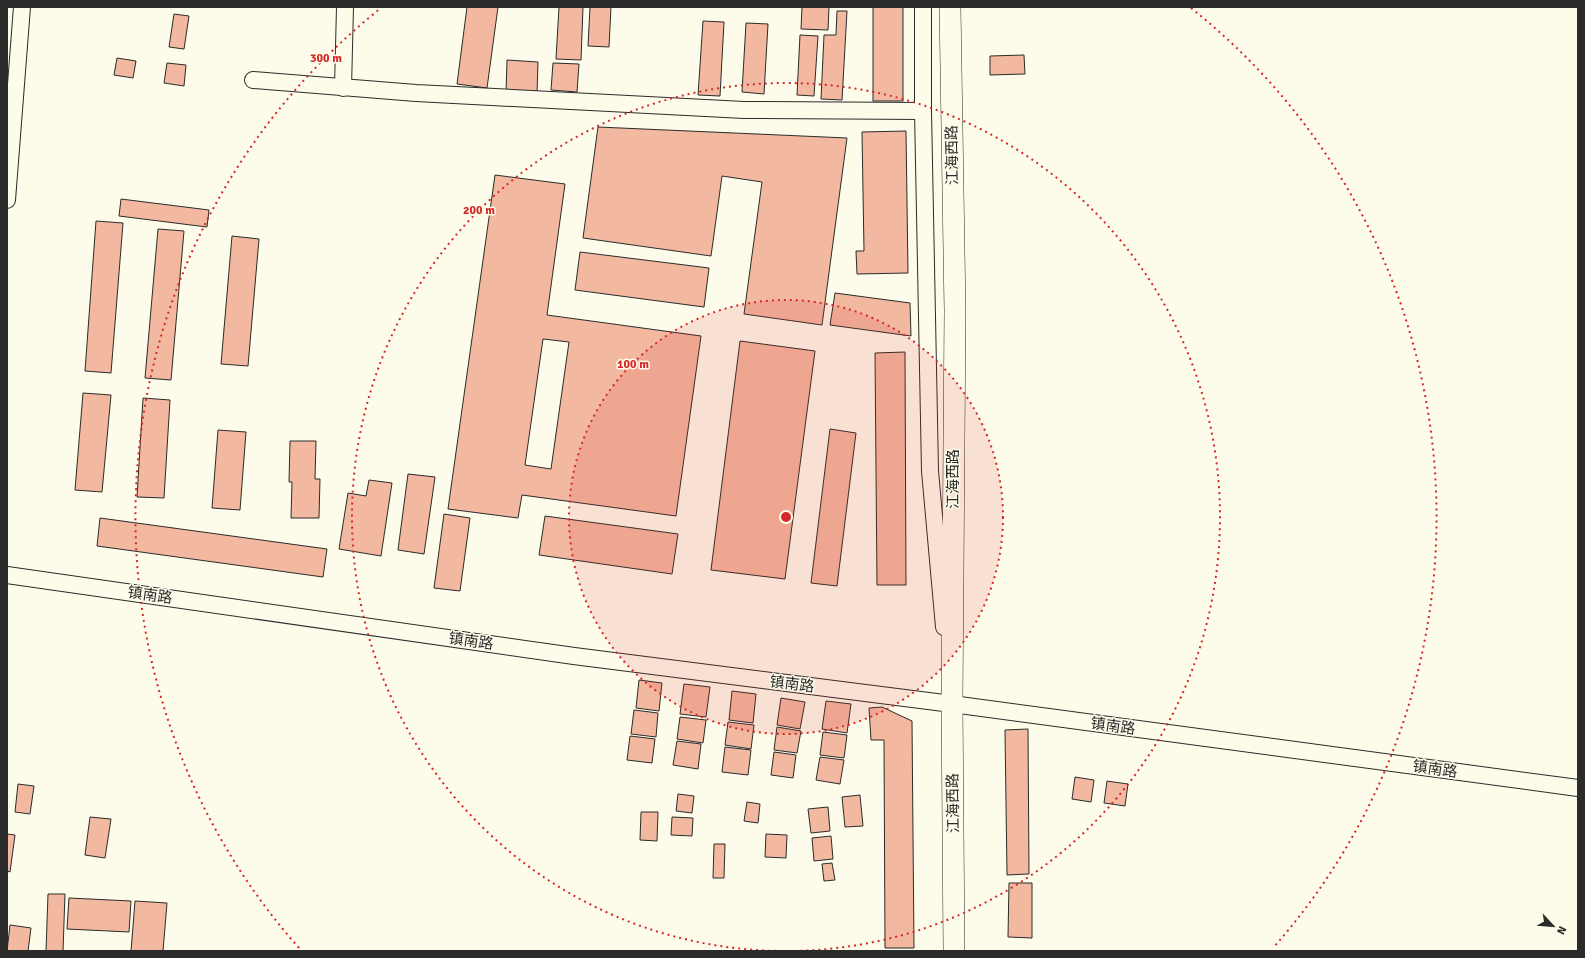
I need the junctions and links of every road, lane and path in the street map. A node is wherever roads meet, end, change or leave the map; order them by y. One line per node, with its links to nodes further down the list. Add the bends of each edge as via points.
1 (22, 7): 8 (street)
2 (346, 7): 6 (street)
3 (923, 7): 7 (street)
4 (950, 7): 10 (main road, 江海西路, via 955,311)
5 (253, 80): 6 (street)
6 (343, 88): 7 (street, via 736,109)
7 (923, 111): 10 (street, via 930,471)
8 (7, 200)
9 (7, 575): 10 (street, 镇南路, via 574,656)
10 (952, 704): 11 (street, 镇南路); 12 (main road, 江海西路)
11 (1578, 788)
12 (954, 951)

